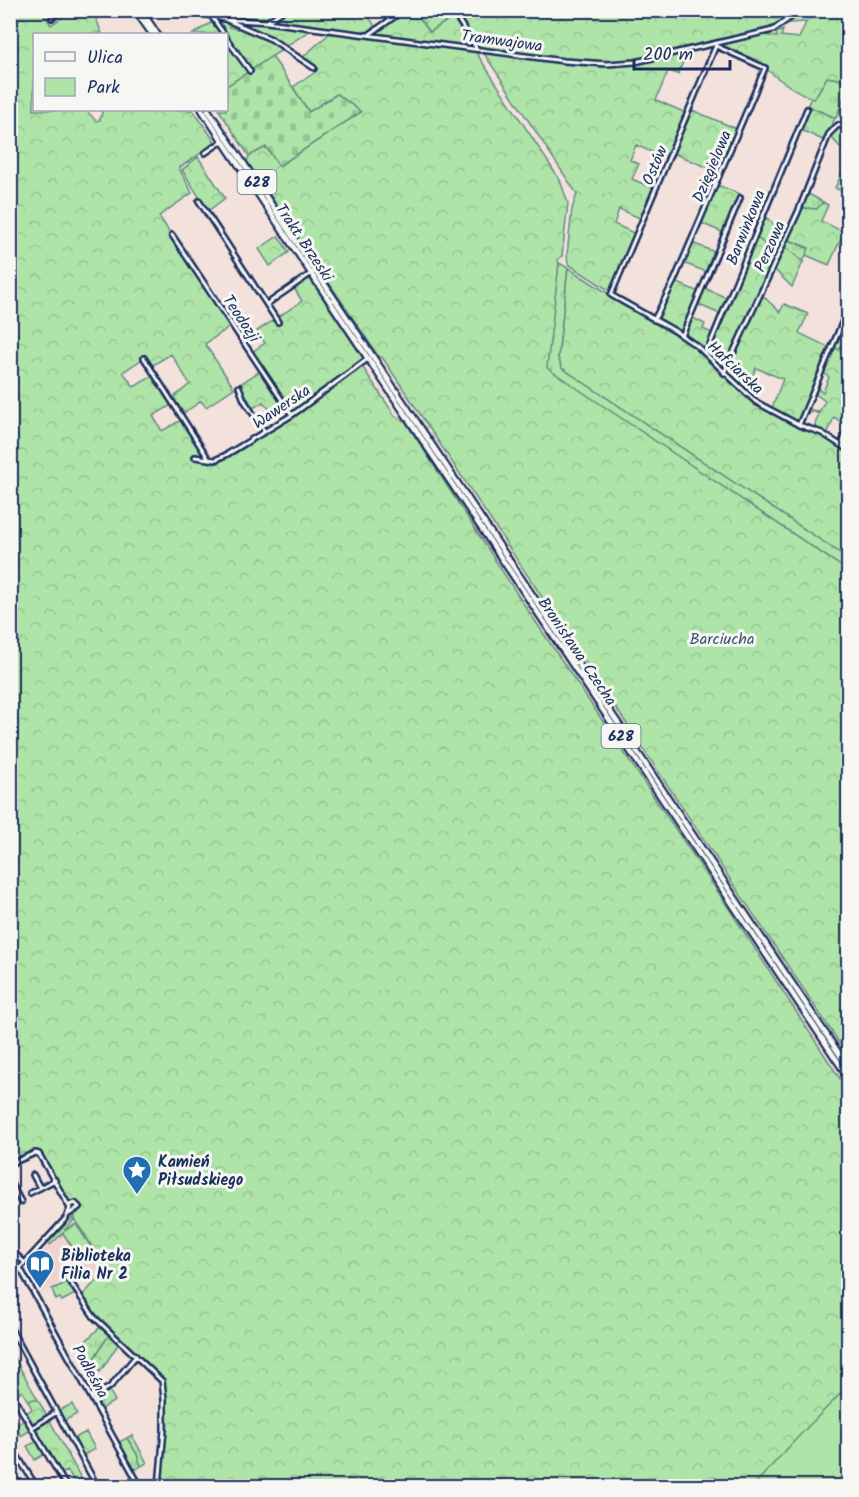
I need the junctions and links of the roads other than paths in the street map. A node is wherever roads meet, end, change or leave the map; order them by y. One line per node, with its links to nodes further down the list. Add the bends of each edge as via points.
1 (61, 10): 11 (street)
2 (135, 10): 14 (main road)
3 (141, 10): 15 (main road)
4 (188, 10): 10 (street, Tramwajowa)
5 (207, 10): 10 (street)
6 (284, 10): 13 (street)
7 (404, 10): 17 (street)
8 (452, 10): 20 (street)
9 (801, 10): 19 (street, Tramwajowa, via 773,30)
10 (212, 17): 12 (street, Tramwajowa); 16 (street)
11 (52, 18)
12 (224, 19): 13 (street, Tramwajowa); 21 (street, via 271,39)
13 (267, 22): 17 (street, Tramwajowa)
14 (151, 33)
15 (156, 33)
16 (223, 33)
17 (369, 35): 20 (street, Tramwajowa)
18 (228, 40): 22 (street)
19 (717, 45): 20 (street, Tramwajowa, via 607,64); 33 (street, Ostów); 36 (street, Dzięgielowa, via 765,68)
20 (477, 49)
21 (314, 68)
22 (250, 71)
23 (807, 109): 39 (street, Barwinkowa)
24 (203, 111): 27 (main road, Trakt Brzeski / 628)
25 (209, 111): 32 (main road, Trakt Brzeski / 628)
26 (849, 127): 42 (street, Perzowa, via 841,124 833,128)
27 (223, 141): 28 (street); 32 (main road, Trakt Brzeski / 628)
28 (205, 153)
29 (740, 198): 38 (street)
30 (199, 201): 34 (street)
31 (172, 235): 44 (street, Teodozji)
32 (314, 272): 34 (street); 40 (main road, Trakt Brzeski / 628)
33 (611, 295): 36 (street, Hafciarska)
34 (267, 304): 37 (street)
35 (849, 309): 45 (street)
36 (654, 320): 38 (street, Hafciarska)
37 (278, 322)
38 (682, 336): 39 (street, Hafciarska)
39 (706, 354): 42 (street, Hafciarska)
40 (370, 357): 44 (street, Wawerska); 52 (main road, Bronisława Czecha / 628); 53 (main road, Bronisława Czecha / 628)
41 (144, 358): 51 (street)
42 (724, 373): 45 (street, Hafciarska, via 756,402)
43 (239, 387): 47 (street)
44 (292, 415): 47 (street, Wawerska)
45 (799, 425): 48 (street, Hafciarska)
46 (849, 430): 48 (street)
47 (266, 432): 51 (street, Wawerska, via 219,458)
48 (842, 445): 49 (street, Hafciarska)
49 (849, 450)
50 (195, 457): 51 (street, Wawerska)
51 (210, 459)
52 (849, 1067)
53 (849, 1077)
54 (10, 1164): 56 (street, via 38,1153)
55 (33, 1175): 58 (street)
56 (55, 1180): 58 (street); 61 (street)
57 (10, 1182): 60 (street)
58 (40, 1188): 59 (street)
59 (30, 1193)
60 (21, 1202)
61 (69, 1205): 62 (street); 62 (street, via 75,1203 79,1208)
62 (69, 1214): 64 (street)
63 (10, 1249): 64 (street)
64 (25, 1263): 65 (street)
65 (20, 1268): 66 (street); 71 (street, Podleśna)
66 (10, 1279)
67 (67, 1280): 69 (street, via 94,1317)
68 (10, 1327): 72 (street)
69 (136, 1356): 71 (street, via 110,1387); 79 (street, via 162,1381)
70 (10, 1391): 73 (street)
71 (92, 1396): 78 (street, Podleśna)
72 (57, 1412): 73 (street); 77 (street)
73 (33, 1427): 76 (street)
74 (10, 1444): 75 (street)
75 (36, 1486)
76 (66, 1486)
77 (97, 1486)
78 (140, 1486)
79 (159, 1486)

